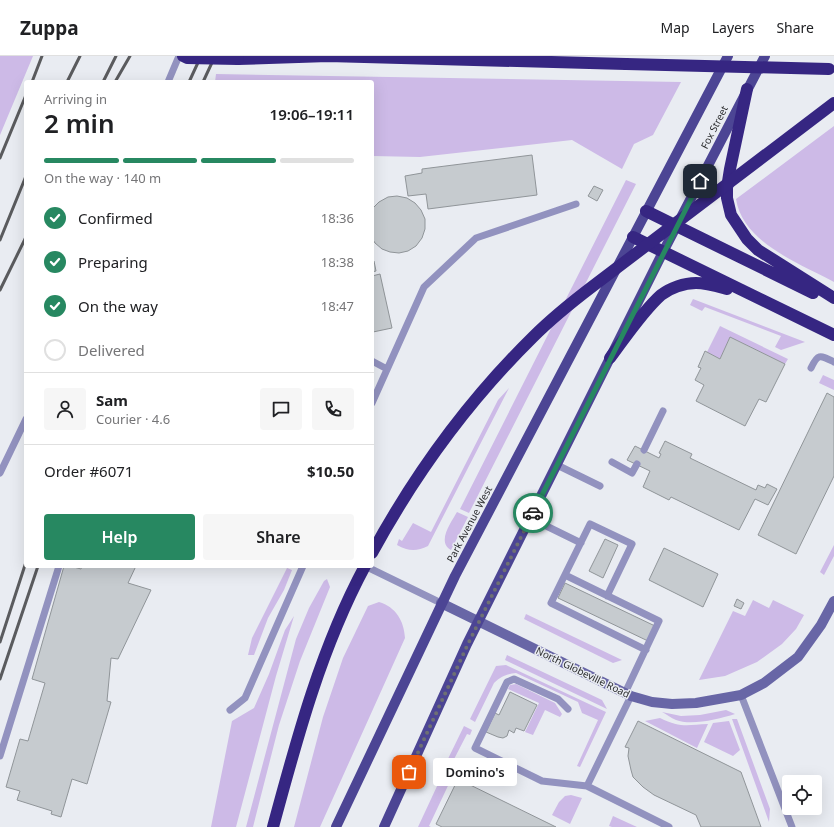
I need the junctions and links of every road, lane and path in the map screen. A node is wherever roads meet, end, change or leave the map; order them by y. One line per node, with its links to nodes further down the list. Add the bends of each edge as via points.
1 (179, 56): 6 (lane)
2 (183, 56): 5 (highway, bridge, via 238,59 328,56)
3 (728, 56): 10 (main road, Fox Street)
4 (765, 56): 7 (main road, Fox Street)
5 (831, 69)
6 (169, 80)
7 (747, 89): 11 (main road, Fox Street); 15 (highway, via 727,188 731,215 758,250)
8 (834, 103): 34 (highway, bridge, via 593,286 533,336 473,402 440,445 410,487)
9 (576, 204): 22 (lane, via 476,238 424,287)
10 (646, 211): 11 (highway); 12 (main road, Fox Street)
11 (677, 226): 13 (main road, Fox Street); 16 (highway)
12 (633, 237): 13 (highway); 42 (main road, Park Avenue West)
13 (663, 252): 14 (highway); 18 (main road)
14 (755, 297): 17 (highway); 18 (highway, via 710,284 686,284 673,289 662,295 647,310)
15 (834, 298)
16 (834, 303)
17 (834, 334)
18 (610, 358): 28 (main road)
19 (374, 362): 22 (lane)
20 (834, 362): 21 (lane, via 819,356)
21 (811, 368)
22 (387, 369): 23 (lane)
23 (374, 398)
24 (663, 411): 26 (lane)
25 (24, 423): 30 (lane)
26 (644, 450)
27 (612, 462): 29 (lane, via 632,473)
28 (557, 464): 31 (lane); 32 (main road)
29 (636, 464)
30 (0, 473)
31 (600, 486)
32 (530, 518): 33 (lane); 43 (main road)
33 (581, 543): 39 (lane); 40 (lane, via 590,524 632,544)
34 (374, 550)
35 (58, 568): 49 (lane)
36 (302, 568): 48 (lane, via 245,698)
37 (364, 568): 51 (highway, bridge, via 339,620 309,700)
38 (369, 568): 42 (lane)
39 (565, 575): 40 (lane); 44 (lane, via 551,603)
40 (607, 596): 44 (lane, via 659,621)
41 (834, 601): 46 (street, North Globeville Road, via 821,625 798,657 764,683)
42 (441, 603): 43 (street, North Globeville Road); 52 (main road, Park Avenue West)
43 (479, 622): 45 (street, North Globeville Road); 53 (main road)
44 (646, 650): 45 (lane)
45 (628, 694): 46 (street, North Globeville Road, via 652,702 678,704 696,704); 50 (lane)
46 (741, 695): 55 (lane)
47 (568, 709): 50 (lane, via 558,699 514,679 507,682 475,748 542,781)
48 (230, 710)
49 (0, 756)
50 (587, 786): 54 (lane)
51 (273, 827)
52 (336, 827)
53 (384, 827)
54 (669, 827)
55 (792, 827)

